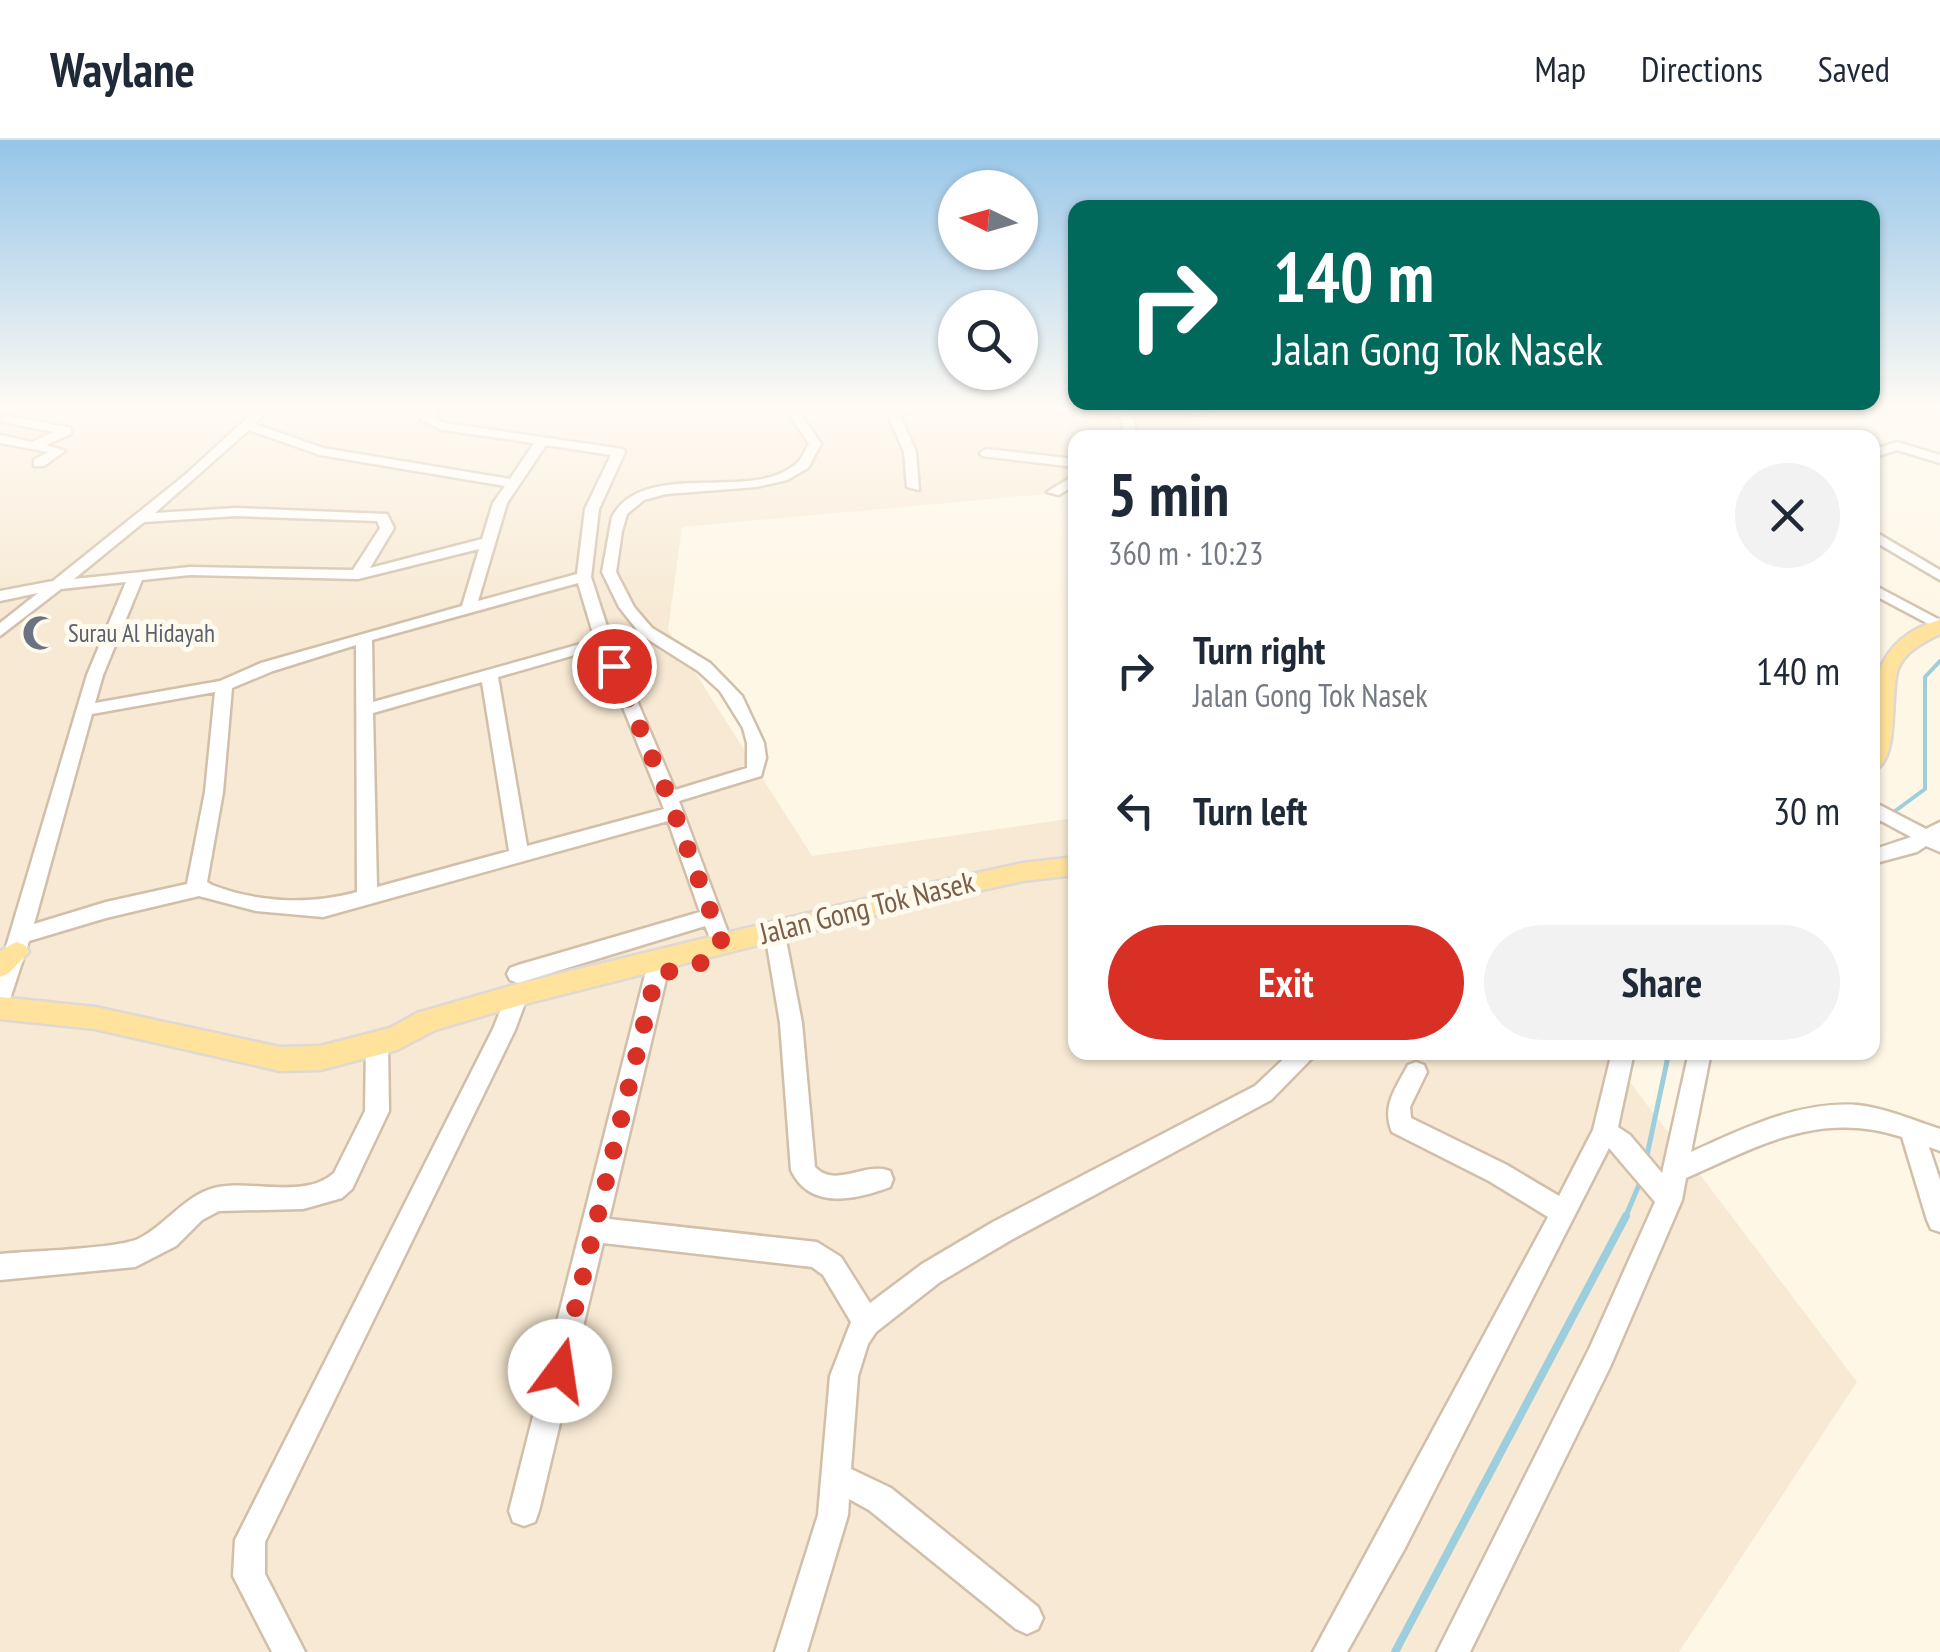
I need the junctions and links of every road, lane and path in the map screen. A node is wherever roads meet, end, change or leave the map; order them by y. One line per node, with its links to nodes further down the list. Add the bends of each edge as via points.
1 (190, 479): 11 (street)
2 (480, 479): 8 (street)
3 (516, 479): 8 (street)
4 (607, 479): 17 (street, via 592,509)
5 (770, 479): 31 (street, via 656,493 626,508 617,521 609,572 630,612 653,636 708,670 747,719 760,754 754,772)
6 (913, 479): 9 (street)
7 (1068, 483): 10 (street)
8 (512, 484): 13 (street)
9 (914, 487)
10 (1054, 492)
11 (140, 518): 14 (street, via 236,512 382,517 387,528); 18 (street)
12 (1880, 539): 16 (street)
13 (488, 542): 14 (street); 21 (street)
14 (358, 575): 15 (street)
15 (136, 576): 18 (street); 29 (street)
16 (1940, 576)
17 (584, 577): 21 (street); 25 (street)
18 (56, 585): 20 (street); 23 (street)
19 (1880, 593): 22 (street)
20 (0, 596)
21 (469, 606): 24 (street)
22 (1939, 626): 27 (main road, via 1897,651)
23 (0, 631)
24 (364, 637): 28 (street); 30 (street)
25 (604, 642): 26 (street); 31 (street)
26 (488, 675): 30 (street); 34 (street)
27 (1880, 678)
28 (224, 685): 29 (street); 37 (street)
29 (86, 710): 42 (street)
30 (365, 710): 38 (street)
31 (672, 806): 34 (street); 39 (street)
32 (1880, 812): 33 (street)
33 (1935, 837): 35 (street)
34 (519, 854): 38 (street)
35 (1880, 855)
36 (1063, 868): 40 (main road, Jalan Gong Tok Nasek); 41 (main road, Jalan Gong Tok Nasek)
37 (199, 889): 38 (street, via 304,910); 42 (street, via 106,910)
38 (367, 898)
39 (712, 916): 40 (street); 45 (street)
40 (722, 943): 41 (main road); 43 (main road); 45 (main road, Jalan Gong Tok Nasek)
41 (764, 948): 43 (main road, Jalan Gong Tok Nasek); 56 (street, via 791,1023 808,1180 820,1187)
42 (12, 952): 46 (street)
43 (701, 963): 44 (main road, Jalan Gong Tok Nasek)
44 (656, 975): 45 (main road, Jalan Gong Tok Nasek); 60 (street)
45 (515, 994): 48 (main road, Jalan Gong Tok Nasek, via 428,1036); 66 (street, via 250,1540 249,1576)
46 (0, 996)
47 (0, 1008): 48 (main road, Jalan Gong Tok Nasek, via 95,1018 280,1059 320,1058)
48 (387, 1042): 61 (street, via 377,1111 333,1190 216,1199 135,1254)
49 (1298, 1060): 62 (street, via 1263,1093 1002,1231)
50 (1616, 1060): 54 (street)
51 (1698, 1060): 57 (street)
52 (1416, 1072): 58 (street, via 1398,1106 1400,1124)
53 (1912, 1130): 55 (street); 57 (street, via 1856,1116 1810,1119 1752,1137); 59 (street)
54 (1613, 1138): 57 (street); 58 (street)
55 (1940, 1140)
56 (882, 1178)
57 (1667, 1183): 69 (street, via 1600,1358)
58 (1563, 1212): 68 (street)
59 (1940, 1220)
60 (596, 1230): 62 (street, via 817,1255 832,1266); 64 (street)
61 (0, 1268)
62 (866, 1322): 63 (street, via 844,1376)
63 (837, 1477): 65 (street, via 880,1500); 67 (street, via 823,1556)
64 (524, 1512)
65 (1027, 1618)
66 (289, 1652)
67 (791, 1652)
68 (1328, 1652)
69 (1452, 1652)

